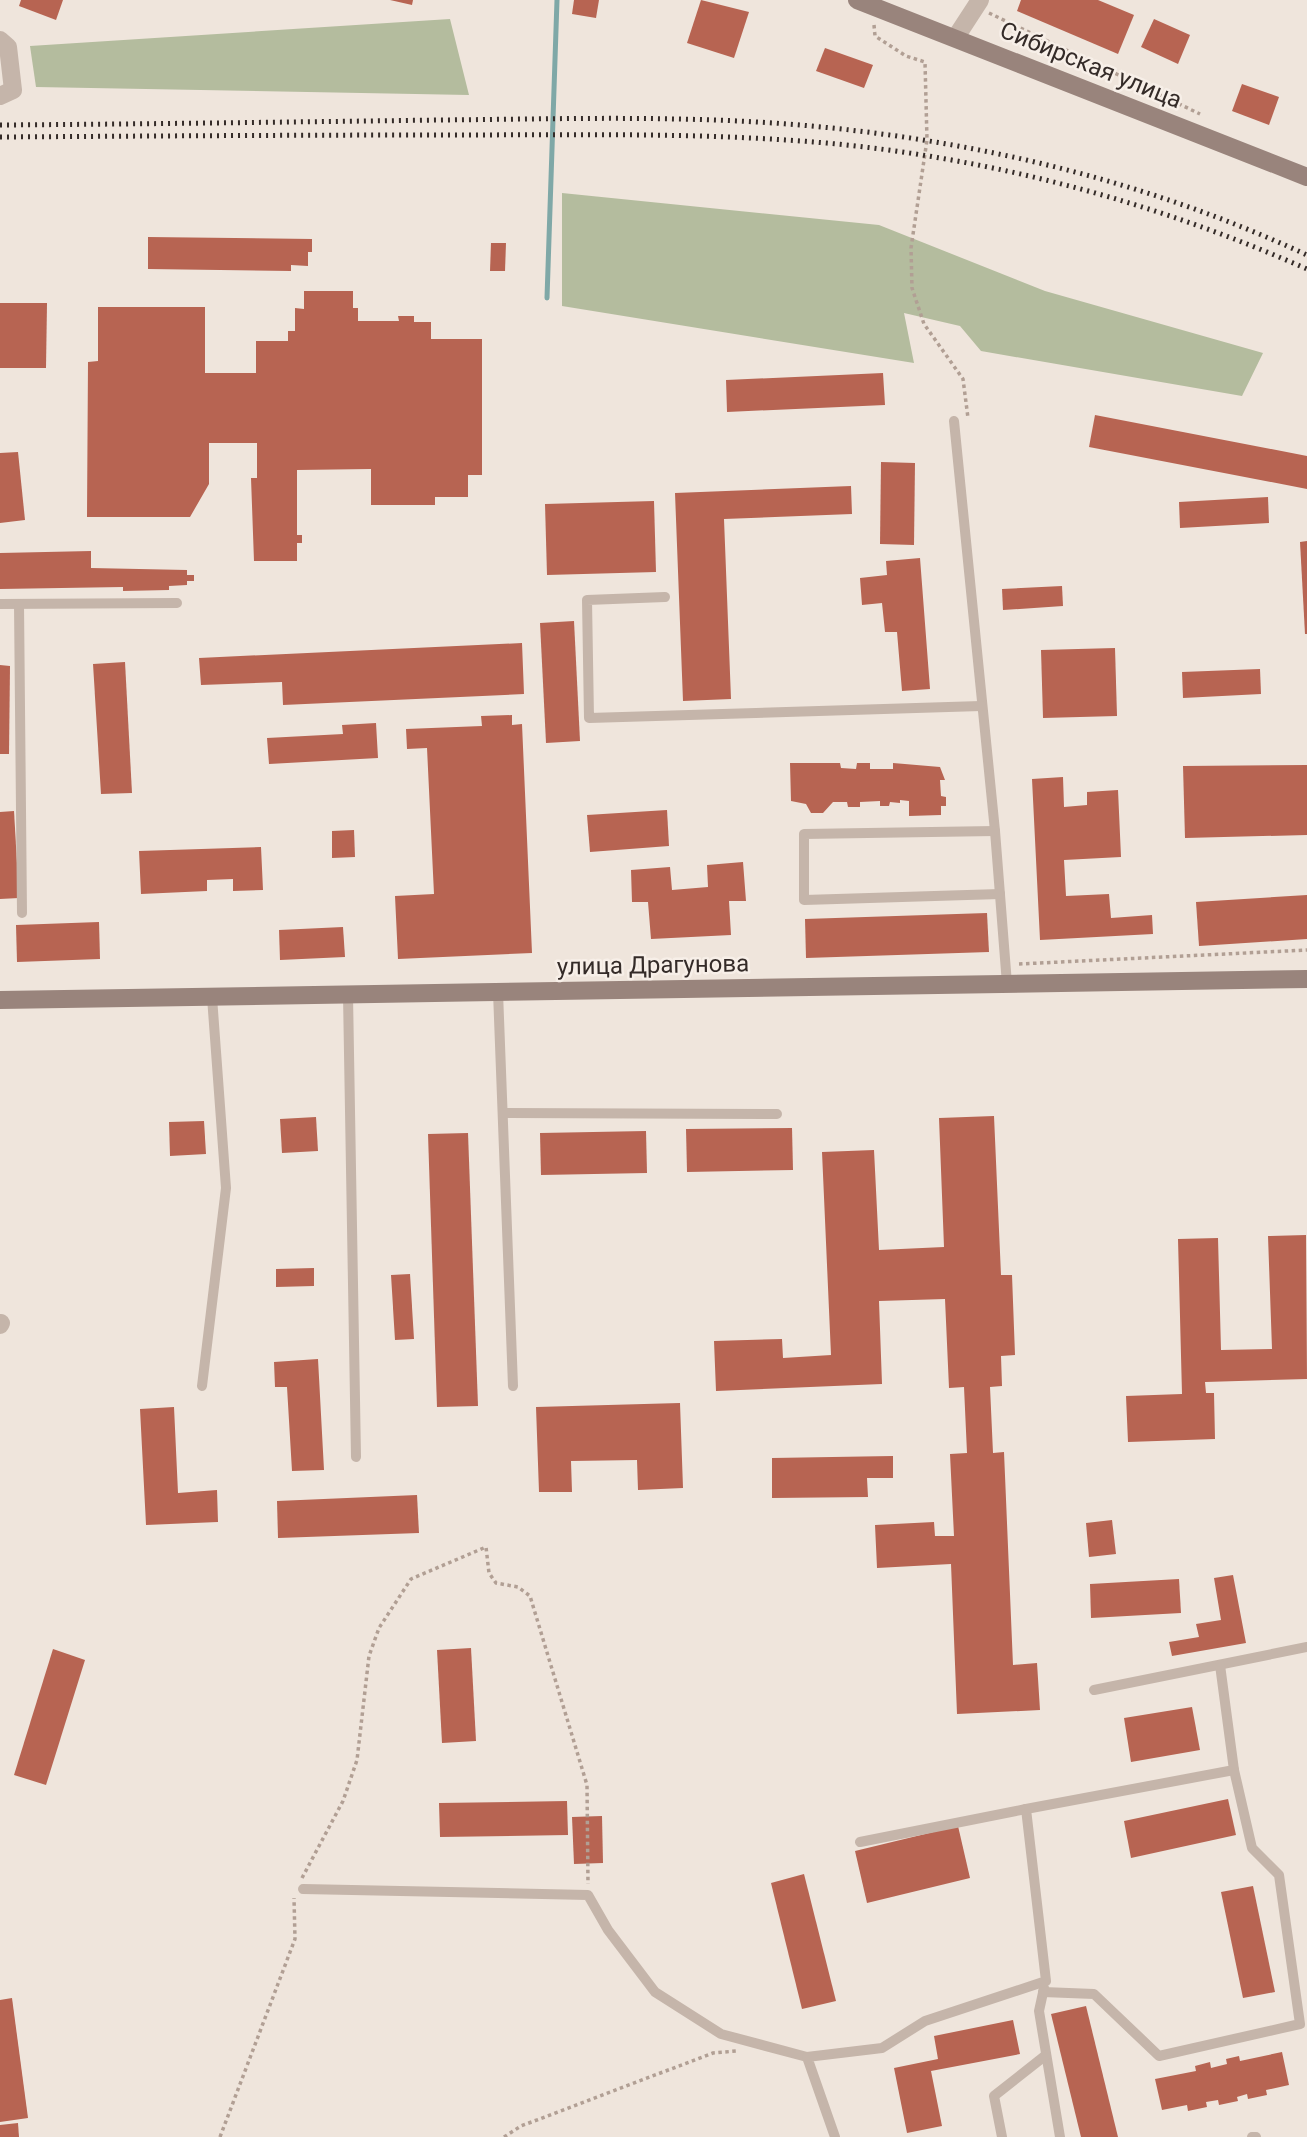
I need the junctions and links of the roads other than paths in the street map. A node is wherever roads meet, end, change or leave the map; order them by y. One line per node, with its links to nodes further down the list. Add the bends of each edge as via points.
1 (857, 0): 3 (main road, Сибирская улица)
2 (978, 3): 3 (street)
3 (956, 37): 6 (main road, Сибирская улица)
4 (0, 40): 5 (street, via 8,47 13,90)
5 (0, 96)
6 (1307, 177)
7 (954, 421): 12 (lane)
8 (665, 597): 12 (lane, via 587,600 589,718)
9 (177, 603): 11 (lane)
10 (0, 604): 11 (lane)
11 (19, 604): 15 (lane)
12 (981, 706): 13 (lane)
13 (995, 831): 14 (lane); 14 (lane, via 804,834 804,900)
14 (1000, 894): 17 (lane)
15 (23, 913)
16 (1307, 979): 17 (main road, улица Драгунова)
17 (1007, 984): 18 (main road, улица Драгунова)
18 (498, 992): 19 (main road, улица Драгунова); 22 (lane)
19 (348, 995): 20 (main road, улица Драгунова); 26 (lane)
20 (212, 997): 21 (main road, улица Драгунова); 24 (lane, via 226,1188)
21 (0, 1000)
22 (503, 1112): 23 (lane); 25 (lane)
23 (777, 1114)
24 (202, 1386)
25 (513, 1386)
26 (355, 1457)
27 (1307, 1647): 28 (lane)
28 (1220, 1665): 29 (lane); 30 (lane)
29 (1094, 1690)
30 (1234, 1770): 31 (lane); 35 (lane, via 1252,1847 1279,1875 1300,2025 1159,2056 1094,1994)
31 (1026, 1809): 32 (lane); 34 (lane)
32 (860, 1842)
33 (299, 1890): 37 (lane, via 588,1895 655,1992 721,2034)
34 (1046, 1981): 35 (lane); 37 (lane, via 925,2021 882,2048)
35 (1043, 1992): 36 (lane, via 1039,2011)
36 (1046, 2055): 39 (lane, via 994,2096); 40 (lane)
37 (807, 2057): 38 (lane)
38 (835, 2137)
39 (1002, 2137)
40 (1060, 2137)

